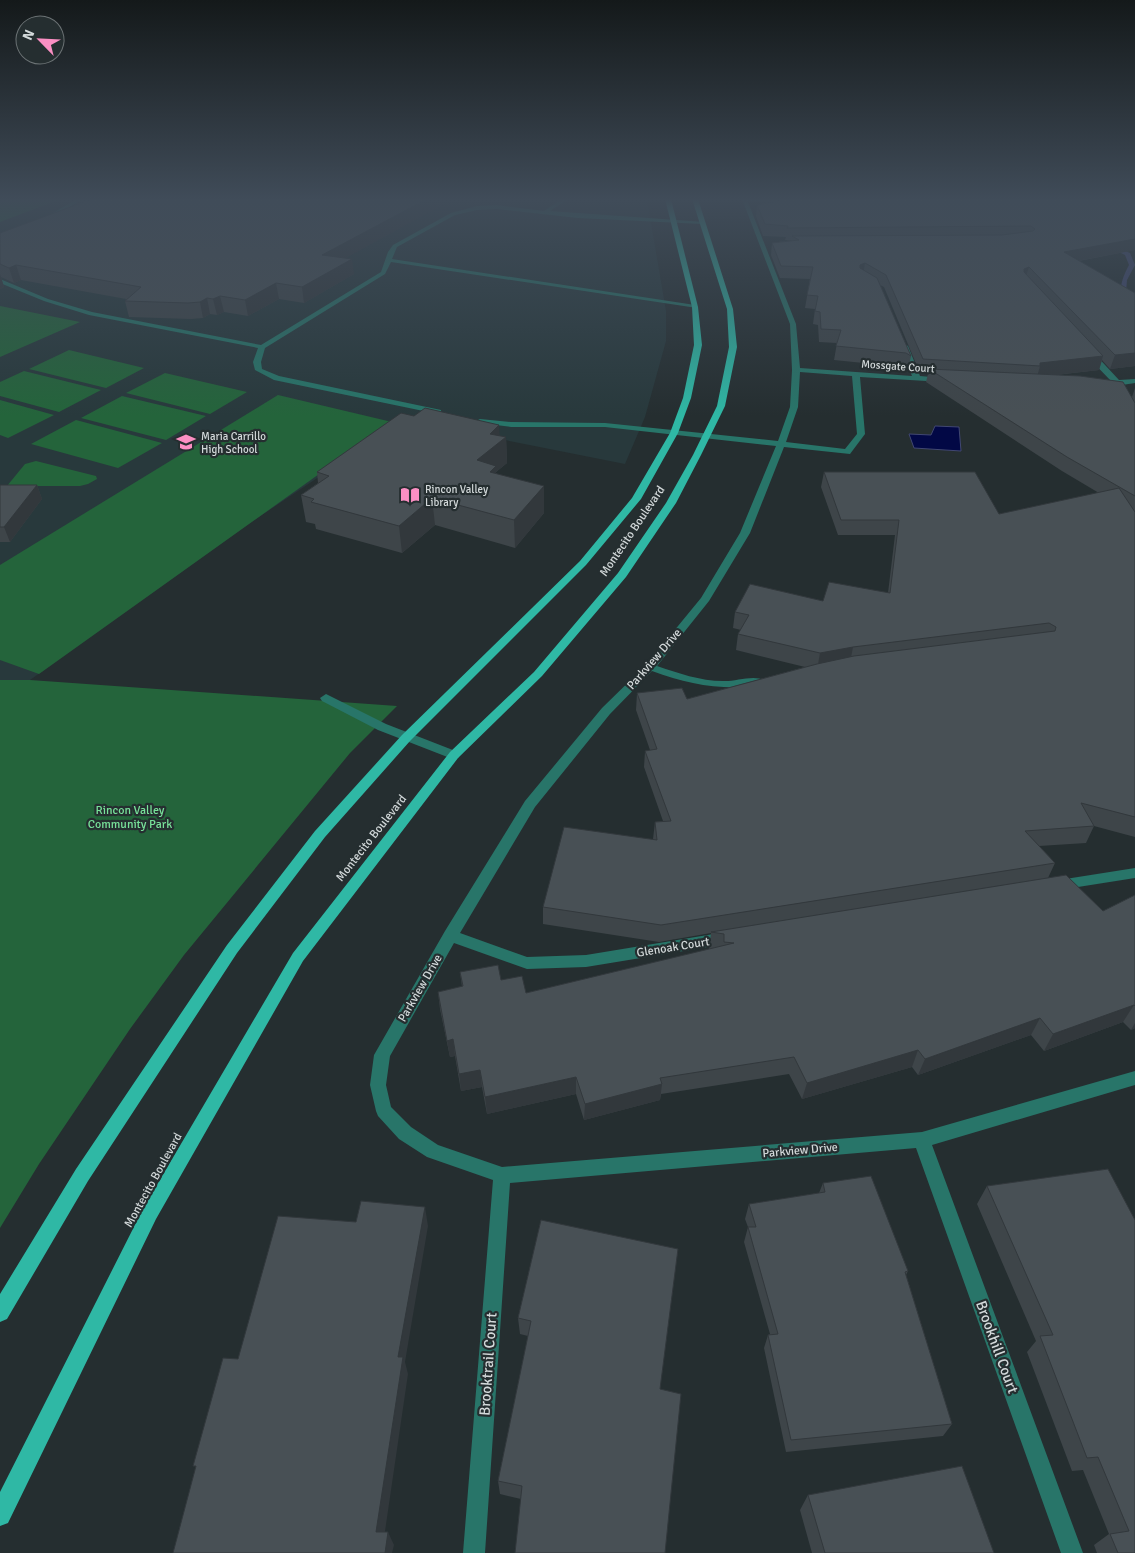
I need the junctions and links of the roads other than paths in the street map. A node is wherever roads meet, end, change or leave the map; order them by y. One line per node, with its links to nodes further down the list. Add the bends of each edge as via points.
1 (384, 271): 9 (street)
2 (464, 271): 7 (street)
3 (687, 271): 7 (main road, Montecito Boulevard)
4 (718, 271): 22 (main road, Montecito Boulevard, via 730,309 733,347 722,406)
5 (771, 271): 11 (street, Parkview Drive, via 793,324)
6 (0, 281): 9 (street, via 91,314)
7 (695, 307): 21 (main road, Montecito Boulevard, via 698,345 687,398)
8 (902, 342): 13 (street)
9 (262, 347): 18 (street, via 256,366 270,376)
10 (1084, 347): 16 (street)
11 (796, 370): 12 (street, Mossgate Court); 23 (street, Parkview Drive, via 794,407)
12 (856, 374): 13 (street, Mossgate Court); 23 (street, via 861,434 847,452)
13 (917, 378): 14 (street, Mossgate Court)
14 (955, 380)
15 (1135, 381): 16 (street)
16 (1117, 383): 17 (street); 19 (street)
17 (1098, 384)
18 (450, 415)
19 (1135, 415)
20 (468, 418): 21 (street, via 519,426 603,425)
21 (674, 432): 22 (street); 27 (main road, Montecito Boulevard, via 636,499 583,563)
22 (706, 436): 23 (street); 28 (main road, Montecito Boulevard, via 671,503 622,575 538,674)
23 (782, 444): 24 (street, Parkview Drive, via 745,533 705,599)
24 (650, 667): 25 (street, via 685,679 722,685); 31 (street, Parkview Drive, via 606,711 530,804)
25 (771, 680)
26 (326, 698): 27 (street)
27 (406, 738): 28 (street); 36 (main road, Montecito Boulevard, via 320,834 232,949 82,1174)
28 (454, 755): 37 (main road, Montecito Boulevard, via 298,957 150,1213)
29 (1135, 873): 30 (street)
30 (1047, 887)
31 (450, 935): 32 (street, Glenoak Court, via 526,963 586,961); 35 (street, Parkview Drive, via 382,1055 378,1085 384,1111 405,1133 433,1151)
32 (736, 936)
33 (1135, 1078): 34 (street, Parkview Drive)
34 (922, 1140): 35 (street, Parkview Drive); 39 (street, Brookhill Court)
35 (502, 1175): 38 (street, Brooktrail Court)
36 (0, 1312)
37 (0, 1516)
38 (474, 1553)
39 (1072, 1553)

